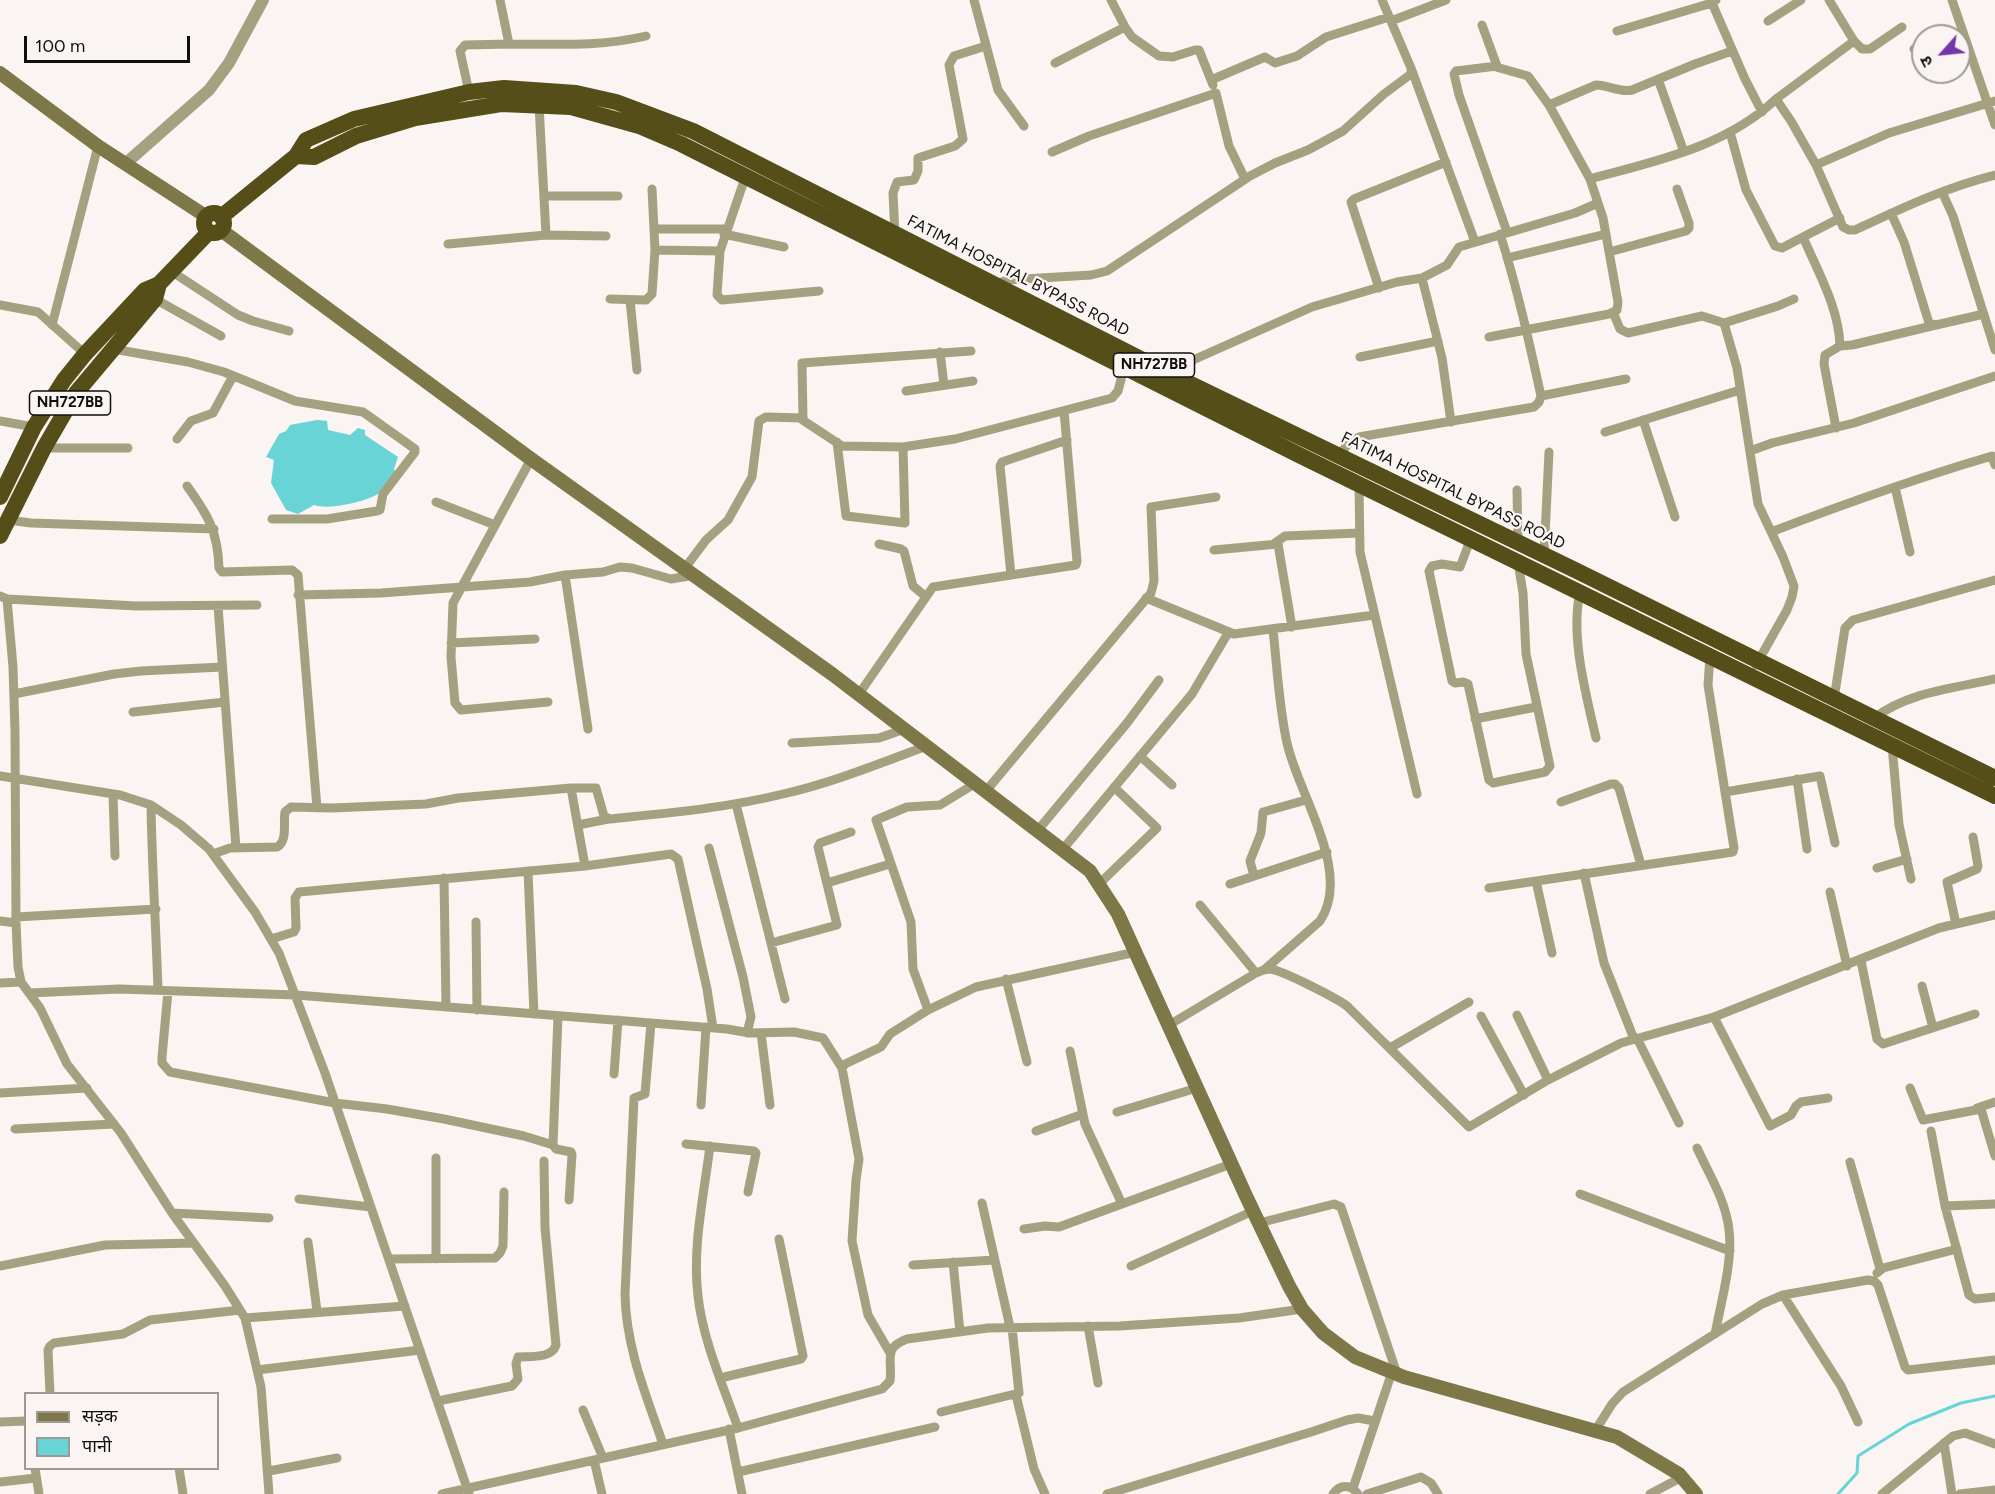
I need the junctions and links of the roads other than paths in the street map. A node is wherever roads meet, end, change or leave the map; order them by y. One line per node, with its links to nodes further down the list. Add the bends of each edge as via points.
1 (263, 0): 46 (street, via 229,63 209,90)
2 (500, 0): 20 (street)
3 (974, 0): 21 (street)
4 (1111, 0): 15 (street)
5 (1382, 0): 11 (street)
6 (1446, 0): 11 (street)
7 (1801, 0): 12 (street)
8 (1829, 0): 19 (street)
9 (1952, 0): 14 (street)
10 (1714, 1): 17 (street); 22 (street)
11 (1390, 19): 26 (street); 29 (street, via 1326,37 1297,56 1275,63 1265,57)
12 (1768, 21)
13 (1482, 24): 25 (street)
14 (1960, 24)
15 (1125, 27): 24 (street); 29 (street, via 1132,37 1159,56 1173,57 1199,50)
16 (1902, 27): 19 (street, via 1869,49 1862,49)
17 (1617, 31)
18 (646, 36): 20 (street, via 578,44)
19 (1854, 41): 32 (street)
20 (509, 44): 30 (street, via 462,47)
21 (986, 46): 39 (street, via 998,90); 64 (street, via 950,60 963,139 955,146 918,158 914,180 897,182 893,193)
22 (1732, 51): 28 (street); 37 (street)
23 (1971, 53): 33 (street)
24 (1055, 63)
25 (1496, 67): 35 (street, via 1528,76); 63 (street, via 1454,74)
26 (1411, 68): 45 (street); 51 (street, via 1411,74 1343,131)
27 (0, 74): 41 (main road)
28 (1658, 79): 35 (street, via 1626,91 1602,85 1589,87); 43 (street)
29 (1211, 80): 31 (street)
30 (469, 92): 36 (highway, FATIMA HOSPITAL BYPASS ROAD / NH727BB, via 504,88 576,93); 44 (highway, FATIMA HOSPITAL BYPASS ROAD / NH727BB, via 354,119 306,140)
31 (1216, 93): 42 (street); 51 (street, via 1229,147)
32 (1776, 99): 37 (street); 47 (street)
33 (1991, 102): 38 (street); 47 (street, via 1889,132)
34 (539, 105): 36 (highway, FATIMA HOSPITAL BYPASS ROAD / NH727BB); 44 (highway, FATIMA HOSPITAL BYPASS ROAD / NH727BB, via 501,104 416,118 356,136 314,157); 55 (street)
35 (1549, 105): 50 (street)
36 (608, 108): 49 (highway, FATIMA HOSPITAL BYPASS ROAD / NH727BB); 64 (highway, FATIMA HOSPITAL BYPASS ROAD / NH727BB, via 693,131)
37 (1762, 112): 40 (street)
38 (1995, 125)
39 (1024, 126)
40 (1730, 132): 43 (street); 68 (street, via 1746,190 1775,246 1782,248)
41 (98, 146): 46 (main road); 90 (street)
42 (1052, 152)
43 (1684, 152): 50 (street)
44 (296, 156): 60 (highway, FATIMA HOSPITAL BYPASS ROAD / NH727BB)
45 (1446, 162): 69 (street); 80 (street, via 1352,202)
46 (125, 164): 60 (main road)
47 (1816, 165): 59 (street)
48 (1995, 175): 54 (street)
49 (746, 178): 62 (street); 75 (highway, FATIMA HOSPITAL BYPASS ROAD / NH727BB)
50 (1590, 178): 57 (street)
51 (1245, 179): 79 (street, via 1107,271 1007,280)
52 (652, 189): 61 (street)
53 (1677, 189): 74 (street, via 1689,228 1686,231)
54 (1942, 192): 58 (street); 88 (street)
55 (544, 196): 56 (street); 66 (street)
56 (618, 196)
57 (1598, 203): 63 (street); 65 (street)
58 (1891, 213): 59 (street, via 1855,230 1843,227); 91 (street, via 1905,242 1929,323)
59 (1840, 218): 68 (street)
60 (214, 224): 77 (highway, FATIMA HOSPITAL BYPASS ROAD / NH727BB); 134 (main road)
61 (654, 229): 62 (street); 72 (street)
62 (725, 231): 71 (street); 73 (street)
63 (1504, 233): 69 (street); 76 (street)
64 (895, 234): 75 (street); 79 (highway, FATIMA HOSPITAL BYPASS ROAD / NH727BB)
65 (1606, 234): 74 (street); 76 (street)
66 (546, 235): 67 (street); 70 (street)
67 (606, 236)
68 (1803, 237): 97 (street, via 1840,328)
69 (1475, 242): 78 (street, via 1459,247 1447,265)
70 (448, 244)
71 (784, 248)
72 (655, 250): 73 (street); 85 (street, via 652,294 646,300)
73 (720, 251): 81 (street, via 717,296 722,300)
74 (1610, 252): 87 (street, via 1618,302)
75 (896, 253): 104 (highway, FATIMA HOSPITAL BYPASS ROAD / NH727BB)
76 (1507, 258): 92 (street)
77 (171, 271): 82 (highway, FATIMA HOSPITAL BYPASS ROAD / NH727BB); 93 (street, via 238,315)
78 (1422, 278): 80 (street); 96 (street)
79 (995, 285): 110 (highway, FATIMA HOSPITAL BYPASS ROAD / NH727BB)
80 (1379, 288): 110 (street, via 1312,307 1193,360)
81 (819, 291)
82 (157, 292): 94 (street); 98 (highway, FATIMA HOSPITAL BYPASS ROAD / NH727BB); 102 (highway, FATIMA HOSPITAL BYPASS ROAD / NH727BB, via 145,290)
83 (610, 299): 85 (street)
84 (1794, 299): 89 (street)
85 (630, 300): 105 (street)
86 (0, 305): 90 (street, via 38,312)
87 (1613, 312): 89 (street, via 1620,329 1628,333 1702,315); 92 (street)
88 (1984, 314): 91 (street); 99 (street)
89 (1724, 323): 112 (street)
90 (52, 325): 102 (street)
91 (1936, 325): 97 (street)
92 (1526, 330): 95 (street); 114 (street)
93 (290, 331)
94 (221, 336)
95 (1489, 337)
96 (1438, 341): 103 (street); 119 (street)
97 (1840, 346): 121 (street, via 1825,356 1824,364)
98 (113, 349): 106 (street, via 188,362); 127 (highway, FATIMA HOSPITAL BYPASS ROAD / NH727BB, via 75,393)
99 (1995, 350)
100 (971, 351): 101 (street)
101 (940, 352): 111 (street); 116 (street, via 805,361 805,416)
102 (85, 354): 120 (highway, FATIMA HOSPITAL BYPASS ROAD / NH727BB)
103 (1360, 357)
104 (1124, 368): 110 (highway, FATIMA HOSPITAL BYPASS ROAD / NH727BB); 115 (street, via 1112,398)
105 (636, 370)
106 (233, 376): 123 (street, via 213,413 191,421); 143 (street, via 295,402 363,412 415,449 383,494 380,510 327,519)
107 (1995, 376): 121 (street)
108 (1626, 379): 114 (street)
109 (973, 381): 111 (street)
110 (1173, 383): 129 (highway, FATIMA HOSPITAL BYPASS ROAD / NH727BB)
111 (944, 385): 113 (street)
112 (1740, 390): 117 (street); 130 (street)
113 (906, 391)
114 (1541, 396): 119 (street, via 1534,407)
115 (1064, 411): 124 (street); 126 (street, via 955,439)
116 (801, 419): 125 (street); 158 (street, via 766,417 759,421 752,477 728,520 706,540)
117 (1643, 420): 122 (street); 142 (street)
118 (0, 421): 120 (street)
119 (1452, 422): 132 (street, via 1359,437 1350,441)
120 (34, 427): 139 (highway, FATIMA HOSPITAL BYPASS ROAD / NH727BB)
121 (1836, 428): 130 (street)
122 (1605, 432)
123 (177, 439)
124 (1066, 440): 160 (street, via 1000,466); 160 (street, via 1076,565)
125 (837, 442): 126 (street, via 842,446); 126 (street, via 846,516 905,523)
126 (903, 447)
127 (44, 448): 128 (street); 144 (highway, FATIMA HOSPITAL BYPASS ROAD / NH727BB)
128 (128, 448)
129 (1304, 448): 132 (highway, FATIMA HOSPITAL BYPASS ROAD / NH727BB); 135 (highway, FATIMA HOSPITAL BYPASS ROAD / NH727BB)
130 (1750, 450): 147 (street, via 1758,504)
131 (1549, 452): 156 (street)
132 (1340, 456): 152 (highway, FATIMA HOSPITAL BYPASS ROAD / NH727BB)
133 (1994, 458): 137 (street)
134 (531, 459): 145 (street); 158 (main road)
135 (1359, 485): 148 (street); 150 (highway, FATIMA HOSPITAL BYPASS ROAD / NH727BB)
136 (187, 486): 146 (street)
137 (1895, 487): 147 (street); 155 (street)
138 (1517, 490): 152 (street)
139 (0, 496)
140 (1216, 497): 167 (street, via 1151,507 1154,581)
141 (436, 502): 145 (street)
142 (1675, 517)
143 (272, 519)
144 (8, 520): 146 (street); 149 (highway, FATIMA HOSPITAL BYPASS ROAD / NH727BB)
145 (495, 525): 162 (street)
146 (214, 529): 164 (street, via 222,572 292,570 298,575)
147 (1771, 532): 178 (street, via 1794,586 1787,610)
148 (1359, 533): 151 (street, via 1285,536); 170 (street)
149 (0, 536)
150 (1471, 538): 157 (highway, FATIMA HOSPITAL BYPASS ROAD / NH727BB); 188 (street, via 1460,567 1439,565 1429,571 1452,681 1468,684)
151 (1275, 543): 154 (street); 171 (street, via 1280,547)
152 (1518, 543): 156 (highway, FATIMA HOSPITAL BYPASS ROAD / NH727BB)
153 (879, 544): 165 (street, via 904,551 913,586)
154 (1214, 550)
155 (1910, 552)
156 (1544, 556): 178 (highway, FATIMA HOSPITAL BYPASS ROAD / NH727BB)
157 (1518, 562): 163 (highway, FATIMA HOSPITAL BYPASS ROAD / NH727BB); 186 (street, via 1526,654)
158 (690, 571): 159 (street, via 671,579 620,567); 182 (main road)
159 (565, 575): 162 (street); 190 (street)
160 (1011, 575): 165 (street, via 939,585)
161 (1995, 580): 183 (street, via 1848,623)
162 (461, 588): 164 (street); 175 (street, via 453,603)
163 (1580, 592): 176 (highway, FATIMA HOSPITAL BYPASS ROAD / NH727BB); 192 (street, via 1576,615 1581,669)
164 (298, 595): 213 (street)
165 (925, 596): 182 (street)
166 (4, 598): 169 (street, via 136,606); 181 (street)
167 (1146, 598): 173 (street); 202 (street)
168 (257, 605): 169 (street)
169 (218, 606): 177 (street)
170 (1374, 615): 171 (street); 207 (street)
171 (1292, 627): 172 (street)
172 (1273, 629): 173 (street); 209 (street, via 1286,740)
173 (1228, 633): 196 (street, via 1197,688)
174 (535, 639): 175 (street)
175 (451, 643): 185 (street, via 457,707 461,710)
176 (1710, 656): 178 (highway, FATIMA HOSPITAL BYPASS ROAD / NH727BB); 205 (street, via 1707,679)
177 (222, 667): 181 (street, via 114,674); 184 (street)
178 (1755, 669): 183 (highway, FATIMA HOSPITAL BYPASS ROAD / NH727BB); 194 (highway, FATIMA HOSPITAL BYPASS ROAD / NH727BB)
179 (1995, 679): 189 (street, via 1917,697 1885,710)
180 (1159, 680): 216 (street)
181 (14, 694): 199 (street)
182 (859, 694): 191 (main road)
183 (1834, 699): 189 (highway, FATIMA HOSPITAL BYPASS ROAD / NH727BB)
184 (225, 702): 187 (street); 220 (street)
185 (548, 702)
186 (1536, 707): 188 (street); 188 (street, via 1549,770 1493,783 1489,780)
187 (133, 712)
188 (1475, 719)
189 (1874, 719): 198 (highway, FATIMA HOSPITAL BYPASS ROAD / NH727BB)
190 (588, 729)
191 (905, 729): 193 (street, via 879,738); 195 (main road)
192 (1596, 738)
193 (792, 743)
194 (1892, 744): 208 (highway, FATIMA HOSPITAL BYPASS ROAD / NH727BB); 227 (street, via 1899,825)
195 (927, 746): 202 (main road); 211 (street, via 815,786)
196 (1140, 756): 201 (street); 203 (street)
197 (0, 776): 199 (street)
198 (1995, 778)
199 (16, 779): 206 (street); 246 (street)
200 (1797, 779): 205 (street); 219 (street, via 1822,779); 223 (street)
201 (1172, 785)
202 (981, 787): 216 (main road); 228 (street, via 940,805 911,806 878,818 876,823)
203 (1114, 787): 222 (street); 239 (street, via 1157,828)
204 (571, 788): 213 (street, via 426,804); 214 (street, via 596,788); 215 (street)
205 (1725, 792): 229 (street, via 1733,852)
206 (113, 794): 212 (street); 226 (street)
207 (1417, 794)
208 (1995, 796)
209 (1306, 800): 224 (street); 234 (street, via 1263,812 1261,833 1250,861)
210 (1561, 802): 229 (street, via 1611,784 1619,788)
211 (736, 804): 214 (street); 251 (street)
212 (151, 805): 225 (street); 244 (street)
213 (317, 808): 220 (street, via 291,807 285,812 284,841 277,847)
214 (608, 819): 215 (street)
215 (578, 825): 230 (street)
216 (1038, 830): 222 (main road)
217 (851, 832): 238 (street, via 818,845)
218 (1973, 837): 249 (street, via 1977,869 1947,882)
219 (1835, 843)
220 (236, 848): 225 (street)
221 (709, 848): 281 (street, via 743,977 751,1017)
222 (1063, 849): 239 (main road, via 1090,871)
223 (1807, 849)
224 (1327, 852): 234 (street); 256 (street, via 1329,897 1324,914)
225 (213, 854): 250 (street)
226 (115, 856)
227 (1907, 859): 231 (street); 236 (street)
228 (890, 864): 238 (street); 269 (street, via 911,922 913,969)
229 (1641, 865): 233 (street)
230 (585, 866): 232 (street); 279 (street, via 665,854 678,859 708,989)
231 (1876, 868)
232 (528, 871): 235 (street); 270 (street)
233 (1584, 873): 237 (street); 283 (street, via 1604,963)
234 (1254, 876): 240 (street)
235 (444, 878): 250 (street, via 299,892 294,898 294,932); 267 (street)
236 (1911, 879)
237 (1536, 880): 241 (street); 253 (street)
238 (827, 883): 251 (street, via 835,927)
239 (1099, 884): 252 (main road)
240 (1230, 884)
241 (1489, 888)
242 (1830, 892): 255 (street)
243 (1200, 905): 256 (street)
244 (156, 909): 246 (street); 261 (street)
245 (1995, 915): 249 (street)
246 (16, 920): 247 (street); 258 (street)
247 (0, 921)
248 (476, 922): 268 (street)
249 (1956, 924): 254 (street)
250 (271, 939): 264 (street)
251 (771, 943): 265 (street)
252 (1136, 952): 257 (street); 278 (main road)
253 (1552, 953)
254 (1861, 961): 255 (street); 280 (street, via 1880,1043)
255 (1847, 966): 275 (street)
256 (1260, 972): 278 (street); 284 (street, via 1276,971 1340,1001)
257 (1006, 979): 269 (street, via 976,987); 286 (street)
258 (21, 982): 259 (street); 263 (street)
259 (0, 983)
260 (1922, 986): 280 (street)
261 (158, 990): 262 (street); 263 (street)
262 (168, 991): 264 (street); 297 (street, via 162,1063 170,1072)
263 (30, 993): 290 (street, via 67,1064)
264 (296, 995): 267 (street); 297 (street)
265 (785, 999)
266 (1469, 1002): 284 (street)
267 (446, 1007): 268 (street)
268 (477, 1010): 270 (street)
269 (928, 1010): 287 (street, via 890,1034 883,1046)
270 (534, 1014): 273 (street)
271 (1975, 1014): 280 (street)
272 (1517, 1015): 289 (street)
273 (558, 1016): 276 (street); 309 (street)
274 (1481, 1016): 294 (street)
275 (1714, 1017): 283 (street); 295 (street, via 1770,1126 1791,1115 1801,1102)
276 (618, 1020): 277 (street); 288 (street)
277 (651, 1023): 279 (street); 375 (street, via 645,1094 634,1098 625,1294 626,1321 639,1377)
278 (1168, 1025): 291 (main road)
279 (709, 1027): 281 (street); 298 (street)
280 (1933, 1028)
281 (747, 1033): 282 (street)
282 (761, 1034): 287 (street, via 794,1032 823,1038); 299 (street)
283 (1636, 1039): 289 (street); 303 (street)
284 (1390, 1048): 294 (street, via 1469,1127)
285 (1070, 1051): 302 (street)
286 (1027, 1062)
287 (842, 1068): 356 (street, via 859,1159 852,1241 868,1315)
288 (614, 1074)
289 (1548, 1080): 294 (street)
290 (87, 1088): 293 (street); 304 (street)
291 (1197, 1088): 301 (street); 316 (main road)
292 (1910, 1088): 300 (street, via 1923,1120)
293 (0, 1093)
294 (1524, 1095)
295 (1828, 1098)
296 (1995, 1102): 300 (street)
297 (335, 1104): 309 (street, via 444,1119); 326 (street)
298 (701, 1105)
299 (770, 1105)
300 (1977, 1108): 312 (street, via 1983,1113)
301 (1117, 1112)
302 (1083, 1114): 306 (street); 323 (street)
303 (1679, 1123)
304 (114, 1124): 305 (street); 327 (street)
305 (15, 1129)
306 (1036, 1131)
307 (1931, 1131): 325 (street)
308 (686, 1144): 310 (street)
309 (553, 1145): 321 (street, via 572,1155)
310 (710, 1146): 318 (street, via 756,1153); 360 (street, via 696,1277 705,1334)
311 (1697, 1148): 335 (street, via 1721,1200 1729,1228)
312 (1995, 1156)
313 (436, 1158): 337 (street)
314 (543, 1161): 364 (street, via 554,1351 518,1357 518,1379 512,1386)
315 (1850, 1162): 343 (street)
316 (1231, 1164): 323 (street); 328 (main road)
317 (504, 1192): 337 (street, via 503,1246 495,1258)
318 (748, 1192)
319 (1580, 1194): 335 (street)
320 (299, 1198): 326 (street)
321 (569, 1200)
322 (982, 1203): 338 (street)
323 (1122, 1204): 330 (street, via 1059,1227)
324 (1995, 1204): 325 (street)
325 (1945, 1206): 334 (street)
326 (371, 1207): 336 (street)
327 (172, 1213): 329 (street); 333 (street)
328 (1256, 1217): 342 (street); 348 (main road); 359 (street, via 1334,1204 1341,1207)
329 (269, 1218)
330 (1024, 1228)
331 (779, 1239): 360 (street, via 803,1356)
332 (308, 1242): 349 (street)
333 (194, 1243): 341 (street, via 105,1245); 350 (street)
334 (1957, 1249): 343 (street); 346 (street, via 1972,1298)
335 (1730, 1251): 354 (street)
336 (389, 1259): 337 (street); 347 (street)
337 (436, 1259)
338 (995, 1260): 339 (street); 352 (street)
339 (953, 1262): 340 (street); 353 (street)
340 (913, 1265)
341 (0, 1266)
342 (1131, 1266)
343 (1880, 1269): 344 (street)
344 (1874, 1281): 345 (street); 357 (street, via 1908,1370)
345 (1783, 1295): 354 (street); 370 (street, via 1841,1386)
346 (1995, 1297)
347 (405, 1306): 349 (street); 355 (street)
348 (1302, 1309): 351 (street, via 1239,1318); 359 (main road, via 1323,1333 1355,1357)
349 (316, 1311): 350 (street)
350 (242, 1314): 358 (street); 362 (street, via 150,1320 123,1334 54,1343 48,1350)
351 (1088, 1326): 352 (street); 361 (street)
352 (1011, 1328): 353 (street); 363 (street, via 1020,1389)
353 (960, 1332): 356 (street, via 907,1339 897,1343)
354 (1715, 1334): 373 (street, via 1623,1392)
355 (420, 1350): 358 (street); 364 (street)
356 (890, 1353): 372 (street, via 890,1381 882,1389)
357 (1995, 1360)
358 (257, 1370): 380 (street)
359 (1394, 1373): 368 (street); 373 (main road)
360 (720, 1378): 372 (street)
361 (1098, 1383)
362 (50, 1392)
363 (1016, 1395): 366 (street); 395 (street, via 1034,1469)
364 (438, 1401): 386 (street)
365 (583, 1410): 378 (street)
366 (941, 1412)
367 (24, 1421): 369 (street)
368 (1375, 1421): 387 (street); 388 (street, via 1347,1420)
369 (0, 1422)
370 (1858, 1422)
371 (935, 1427): 381 (street)
372 (733, 1429): 375 (street); 381 (street)
373 (1595, 1431): 383 (main road, via 1617,1437)
374 (1944, 1443): 376 (street, via 1965,1433); 401 (street); 402 (street)
375 (663, 1444): 378 (street)
376 (1995, 1444)
377 (337, 1458): 380 (street)
378 (598, 1459): 386 (street); 393 (street)
379 (179, 1470): 390 (street)
380 (269, 1471): 391 (street)
381 (738, 1472): 394 (street)
382 (35, 1473): 384 (street); 389 (street)
383 (1682, 1477): 399 (street); 400 (main road)
384 (0, 1482)
385 (1995, 1490): 403 (street)
386 (468, 1491): 392 (street)
387 (1356, 1491): 396 (street, via 1344,1486)
388 (1112, 1493)
389 (39, 1494)
390 (183, 1494)
391 (269, 1494)
392 (442, 1494)
393 (602, 1494)
394 (742, 1494)
395 (1045, 1494)
396 (1332, 1494)
397 (1366, 1494): 398 (street, via 1421,1477)
398 (1438, 1494)
399 (1650, 1494)
400 (1696, 1494)
401 (1882, 1494)
402 (1952, 1494)
403 (1960, 1494)

